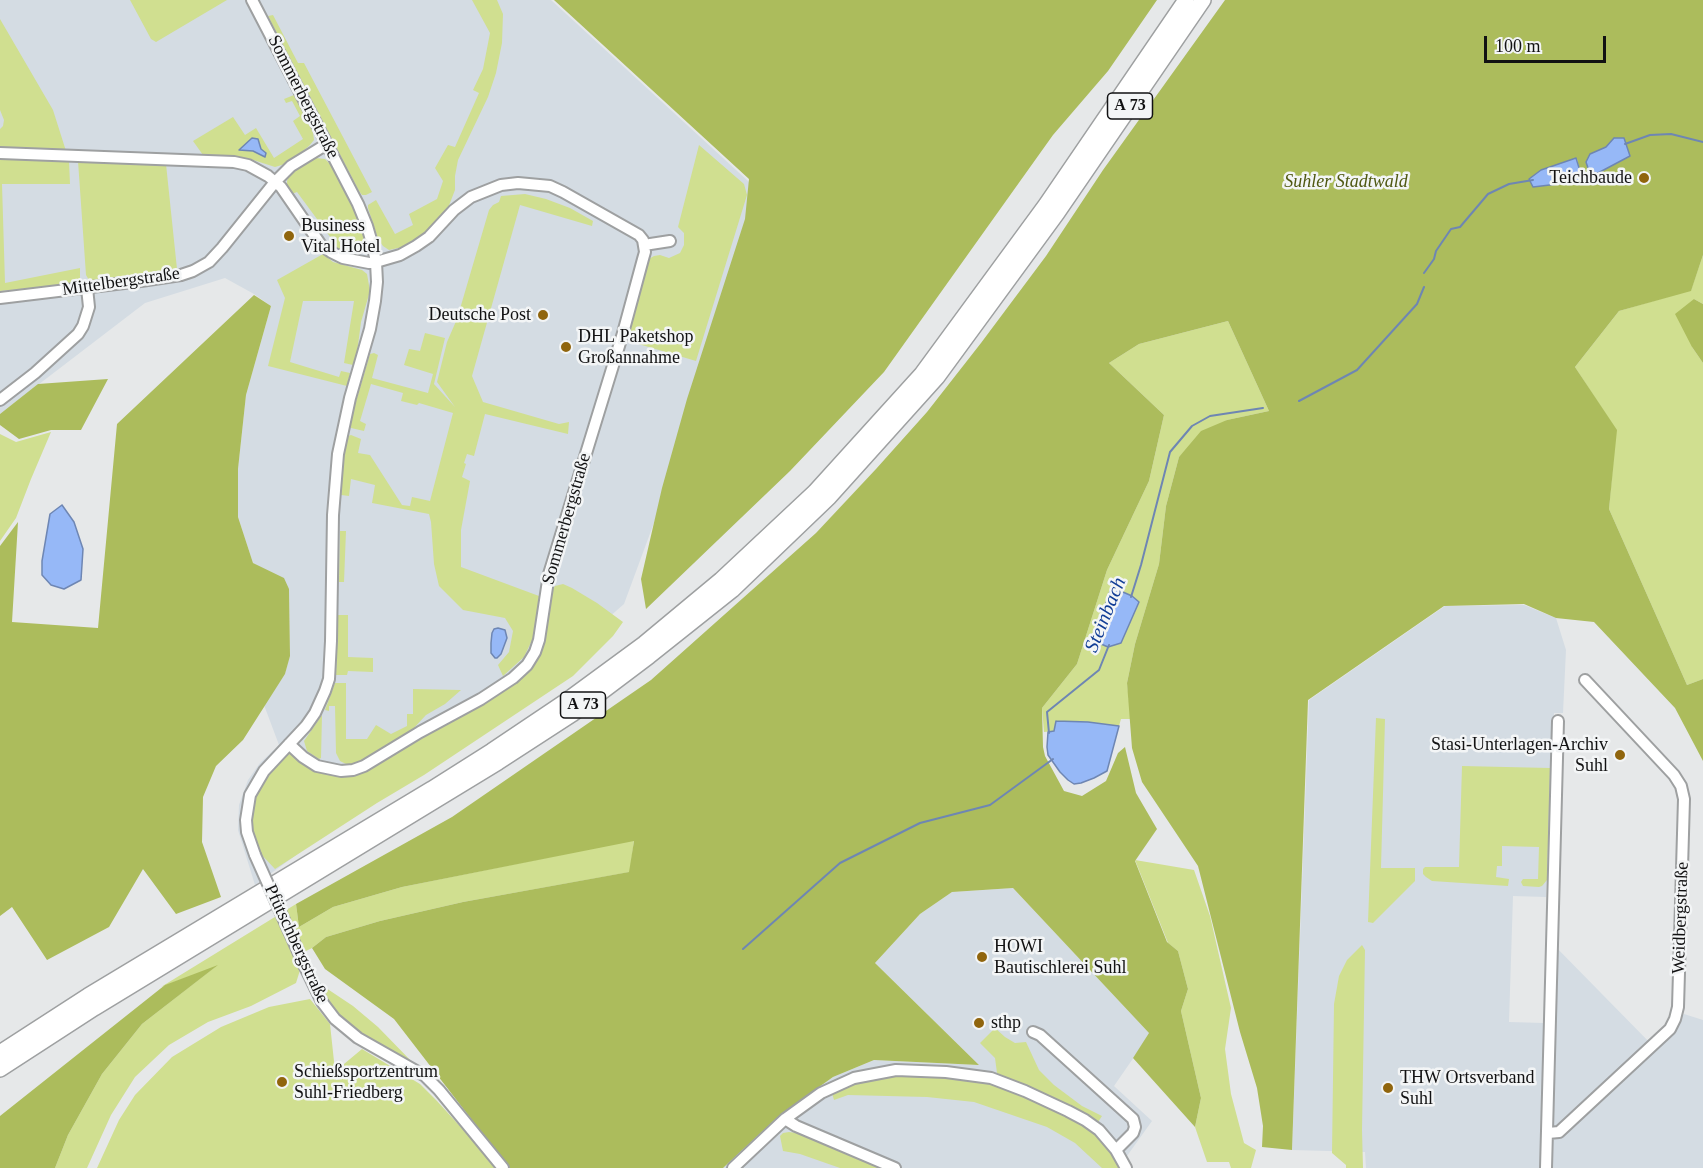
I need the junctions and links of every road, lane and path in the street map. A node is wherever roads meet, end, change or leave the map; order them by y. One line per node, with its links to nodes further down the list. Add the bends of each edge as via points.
1 (252, 0): 4 (street, Sommerbergstraße)
2 (1186, 0): 7 (highway, A 73)
3 (1203, 0): 7 (highway, A 73)
4 (327, 144): 6 (street, Mittelbergstraße, via 291,166); 10 (street, Sommerbergstraße, via 368,226)
5 (0, 153): 6 (street, via 234,162 260,170)
6 (274, 182): 10 (street, via 331,252 343,258); 11 (street, Mittelbergstraße, via 222,248 193,272)
7 (1052, 209): 19 (highway, A 73, via 922,374 815,492 721,580 644,644 462,770); 20 (highway, A 73, via 937,377 830,497 732,590 572,714 517,750)
8 (670, 242): 9 (street)
9 (644, 246): 10 (street, via 639,236 563,192 550,186 518,183 471,197 416,246); 16 (street, Sommerbergstraße, via 623,333 553,560 539,640 527,665 481,699 353,770 317,766)
10 (376, 262): 16 (street, Sommerbergstraße, via 373,315 338,454 329,679 315,713)
11 (87, 288): 12 (street, Mittelbergstraße); 13 (street, via 88,307 78,334)
12 (0, 298)
13 (0, 400)
14 (1585, 680): 22 (street, Weidbergstraße, via 1681,786 1684,799 1678,1007 1670,1029 1559,1132)
15 (1558, 721): 22 (street)
16 (290, 744): 17 (street, Sommerbergstraße, via 264,771 250,795 246,820)
17 (255, 855): 24 (street, Pfütschbergstraße, bridge, via 322,1002 335,1019 358,1038 424,1076)
18 (1033, 1032): 23 (street, via 1133,1119 1133,1133)
19 (0, 1053)
20 (0, 1069)
21 (785, 1119): 23 (street, via 821,1093 854,1078 896,1070 946,1072 991,1078 1025,1091 1099,1130); 25 (street); 26 (street)
22 (1548, 1133): 28 (street)
23 (1116, 1150): 27 (street)
24 (503, 1168)
25 (733, 1168)
26 (895, 1168)
27 (1126, 1168)
28 (1546, 1168)

